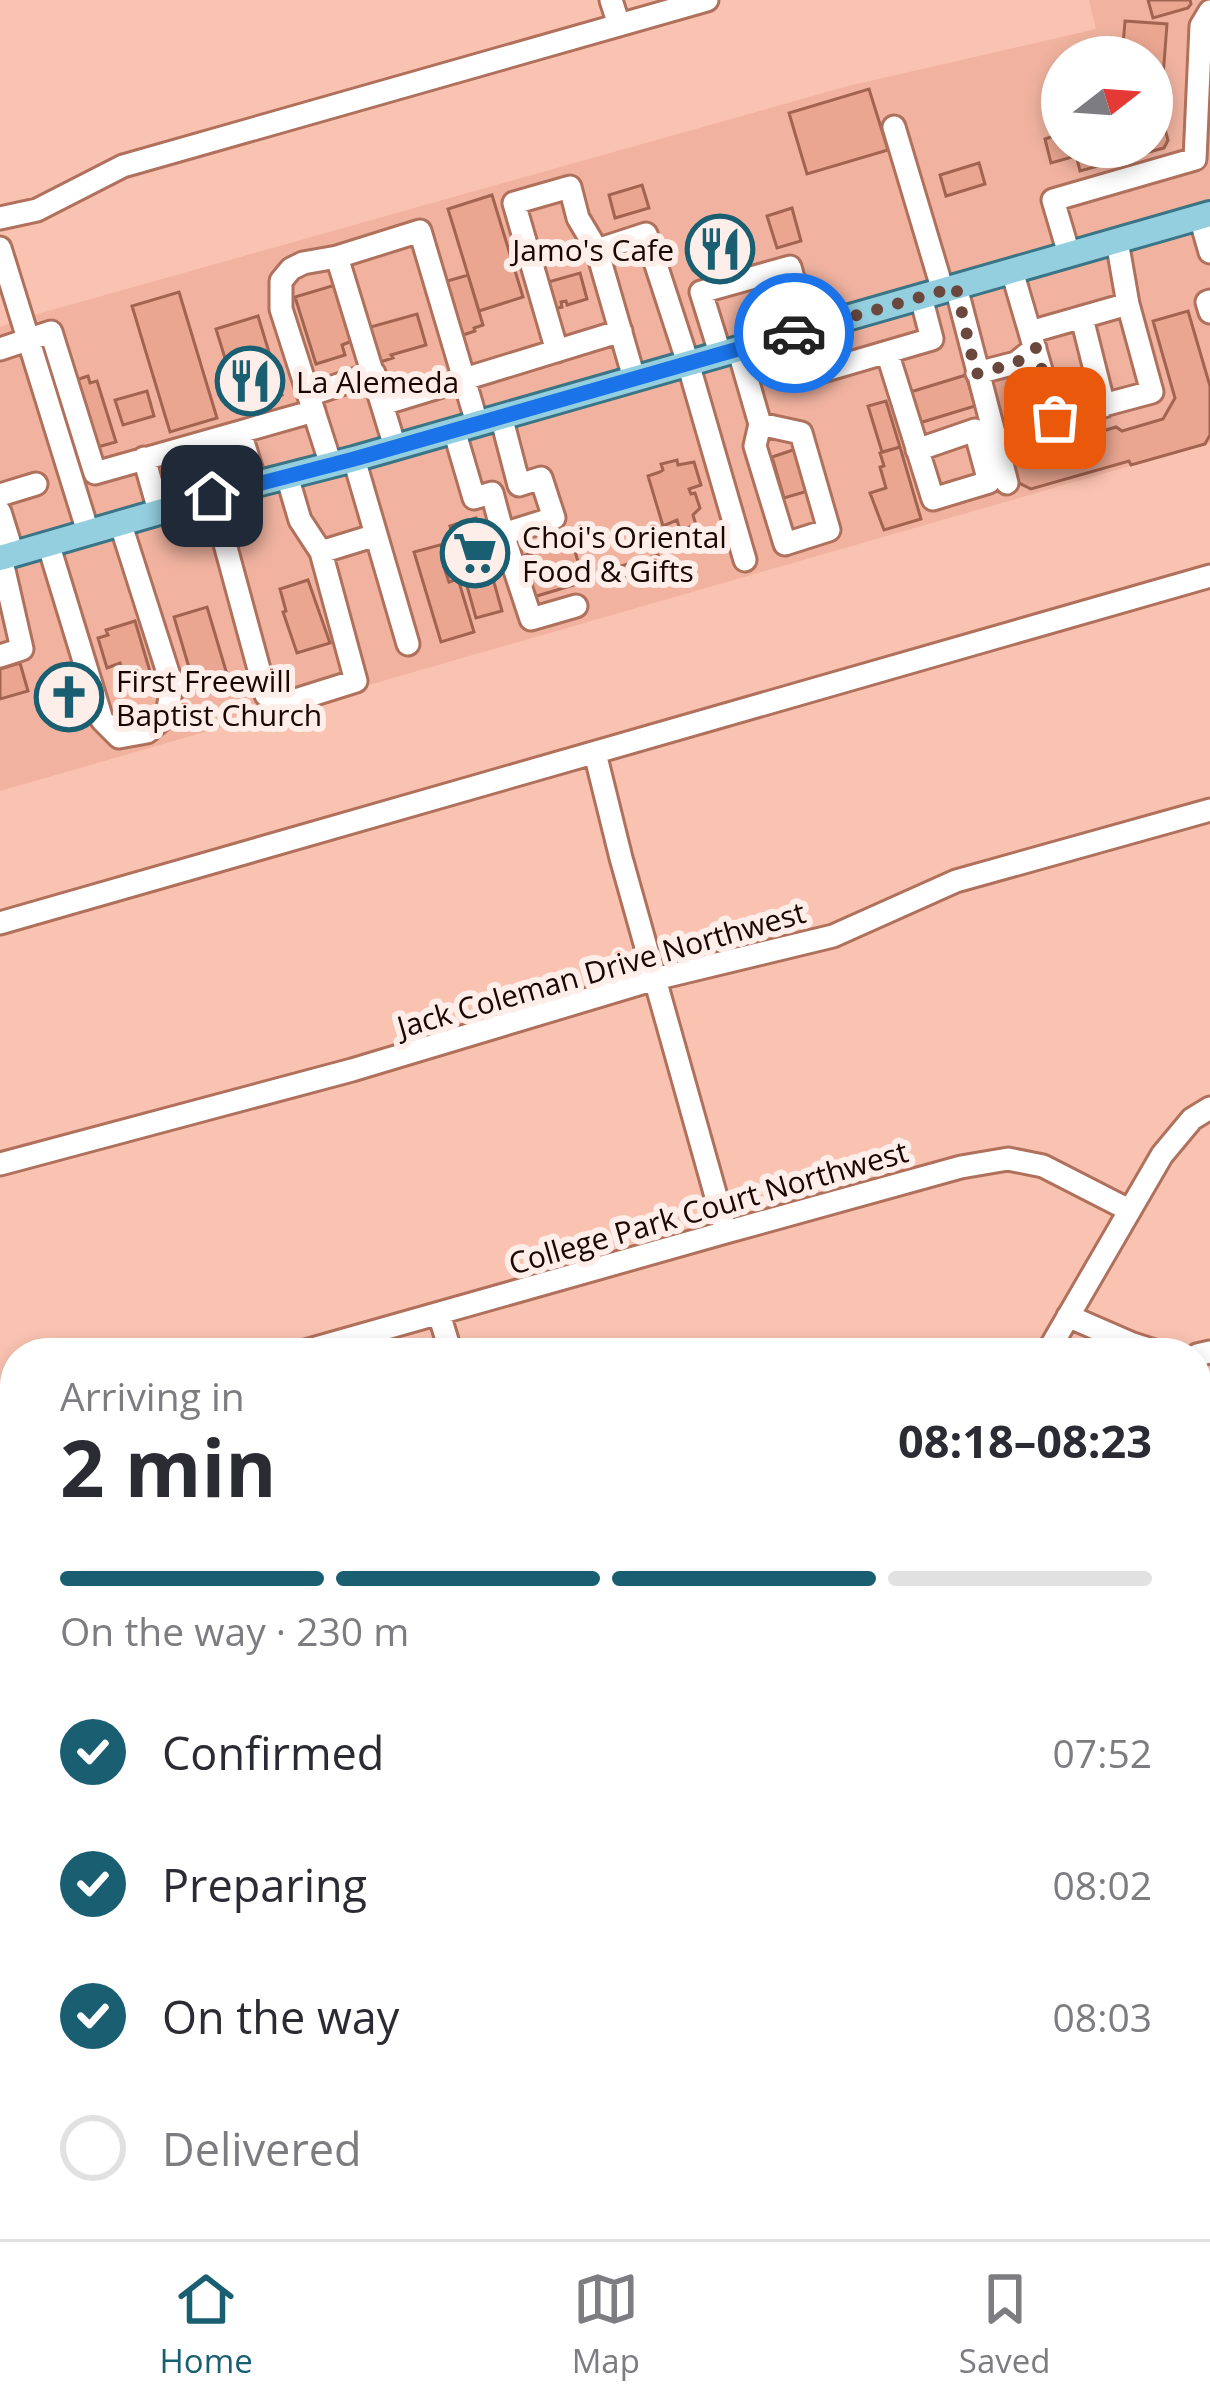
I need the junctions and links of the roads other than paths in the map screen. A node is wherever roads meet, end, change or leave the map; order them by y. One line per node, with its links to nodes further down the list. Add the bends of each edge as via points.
1 (611, 0): 4 (street)
2 (707, 0): 4 (street)
3 (1210, 11): 12 (street, via 1201,26 1195,159 1053,200)
4 (619, 25): 7 (street, via 123,166 37,210)
5 (894, 127): 15 (street)
6 (1207, 214): 8 (main road); 11 (street)
7 (0, 218)
8 (1117, 241): 12 (main road); 17 (street)
9 (0, 248): 22 (street)
10 (597, 250): 21 (street); 25 (street, via 570,187 514,203); 28 (street, via 646,234)
11 (1210, 252)
12 (1070, 254): 14 (main road)
13 (338, 256): 29 (street); 32 (street, via 420,232); 33 (street, via 303,263 281,281 280,309)
14 (1012, 271): 15 (main road); 23 (street)
15 (940, 292): 20 (main road); 27 (street, via 932,339); 30 (street)
16 (1210, 301): 18 (street)
17 (1127, 304): 19 (street); 35 (street, via 1152,392)
18 (1210, 312)
19 (1082, 318): 23 (street); 35 (street)
20 (807, 329): 26 (main road); 26 (street, via 790,267 701,292); 27 (street, via 819,372)
21 (621, 332): 25 (street); 31 (street)
22 (27, 339): 24 (street); 41 (street, via 51,332 94,473); 54 (street)
23 (1033, 340): 30 (street, via 1016,363); 35 (street, via 1055,418)
24 (0, 349)
25 (557, 351): 32 (street)
26 (729, 351): 28 (main road); 37 (street)
27 (887, 352): 40 (street)
28 (688, 362): 31 (main road); 60 (street)
29 (374, 373): 33 (street); 34 (street)
30 (976, 374): 46 (street)
31 (634, 378): 36 (main road)
32 (464, 379): 34 (street); 36 (street)
33 (311, 403): 38 (street); 42 (street)
34 (383, 404): 39 (street)
35 (1104, 406)
36 (477, 423): 39 (main road); 47 (street); 48 (street, via 474,498)
37 (760, 424): 37 (street, via 755,446 785,544 829,530 801,433)
38 (240, 431): 41 (street); 45 (street)
39 (395, 447): 42 (main road)
40 (917, 450)
41 (145, 458): 51 (street)
42 (343, 462): 43 (main road); 56 (street)
43 (287, 476): 45 (main road); 58 (street, via 300,520)
44 (36, 484): 49 (street)
45 (256, 484): 50 (main road)
46 (1007, 484)
47 (519, 485): 48 (street); 55 (street, via 541,478 554,518)
48 (492, 493): 55 (street)
49 (0, 495)
50 (212, 496): 51 (main road); 58 (street, via 266,695 286,703 356,681)
51 (159, 511): 53 (main road)
52 (0, 512): 59 (street)
53 (120, 522): 54 (main road); 57 (street, via 172,685 167,715 147,732 119,737 102,720)
54 (88, 532): 57 (main road)
55 (503, 534): 62 (street, via 531,619)
56 (376, 535): 58 (street); 63 (street)
57 (48, 543): 59 (main road)
58 (321, 552)
59 (4, 556): 64 (street, via 22,649)
60 (745, 560)
61 (1210, 576): 65 (street)
62 (576, 606)
63 (408, 644)
64 (0, 656)
65 (596, 753): 67 (street); 68 (street)
66 (1210, 810): 68 (street, Jack Coleman Drive Northwest, via 956,881 833,936)
67 (0, 923)
68 (655, 979): 70 (street, Jack Coleman Drive Northwest); 72 (street)
69 (1210, 1108): 71 (street, via 1162,1155)
70 (0, 1164)
71 (1129, 1210): 72 (street, College Park Court Northwest, via 1043,1166 1008,1159); 74 (street)
72 (726, 1232): 73 (street, College Park Court Northwest)
73 (439, 1314): 75 (street, College Park Court Northwest); 76 (street)
74 (1069, 1316): 77 (street); 78 (street)
75 (352, 1338)
76 (446, 1338)
77 (1057, 1338)
78 (1119, 1338)

